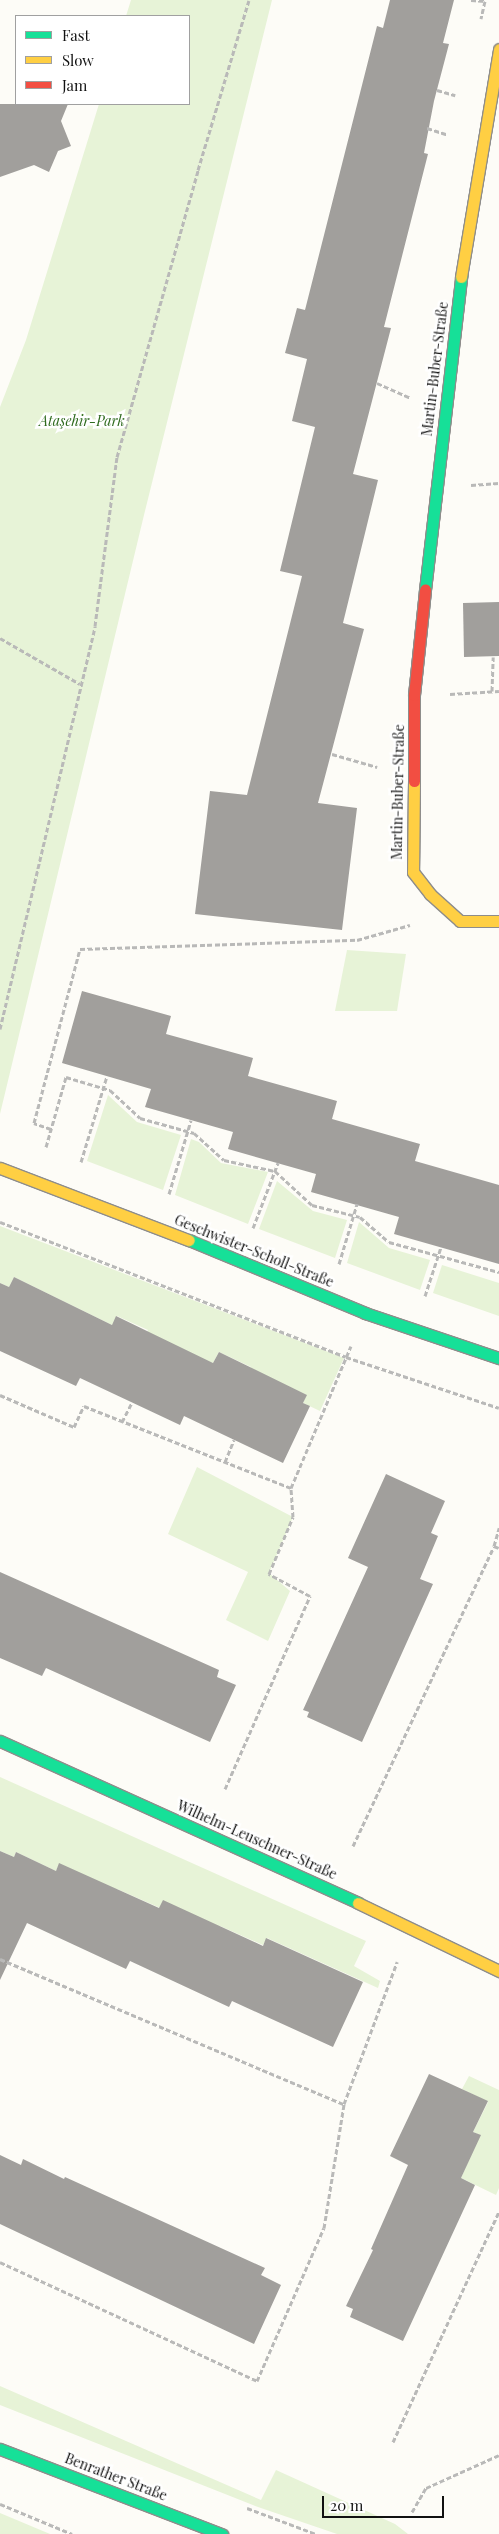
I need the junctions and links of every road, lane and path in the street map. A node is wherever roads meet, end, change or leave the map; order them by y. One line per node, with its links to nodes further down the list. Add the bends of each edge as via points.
1 (249, 0): 11 (path, via 117,457 95,626)
2 (499, 49): 14 (street, Martin-Buber-Straße, via 464,256)
3 (437, 90): 4 (path)
4 (460, 97)
5 (427, 128): 6 (path)
6 (452, 137)
7 (377, 383): 8 (path)
8 (413, 399)
9 (0, 638): 11 (path)
10 (493, 656): 13 (path)
11 (80, 684): 19 (path)
12 (499, 691): 13 (path)
13 (492, 692): 14 (path)
14 (414, 695): 17 (street, Martin-Buber-Straße, via 413,872)
15 (332, 754): 16 (path)
16 (384, 769)
17 (452, 914): 18 (street, Martin-Buber-Straße, via 460,921); 23 (path, via 357,940 80,949 34,1123)
18 (499, 921)
19 (0, 1029)
20 (107, 1076): 21 (path)
21 (103, 1088): 23 (path, via 66,1077); 24 (path, via 110,1090 140,1118); 27 (path)
22 (191, 1120): 24 (path)
23 (51, 1129): 25 (path)
24 (188, 1131): 29 (path, via 224,1160); 30 (path)
25 (44, 1152)
26 (278, 1163): 29 (path)
27 (80, 1167)
28 (0, 1168): 40 (street, Geschwister-Scholl-Straße, via 252,1264)
29 (275, 1171): 32 (path, via 312,1205); 34 (path)
30 (166, 1202)
31 (357, 1204): 32 (path)
32 (353, 1214): 36 (path, via 389,1242); 37 (path)
33 (0, 1222): 41 (path)
34 (250, 1234)
35 (441, 1247): 36 (path)
36 (439, 1255): 38 (path); 39 (path)
37 (338, 1267)
38 (499, 1272)
39 (424, 1297)
40 (365, 1313): 41 (path); 42 (street, Geschwister-Scholl-Straße)
41 (346, 1357): 45 (path); 49 (path)
42 (499, 1358)
43 (0, 1395): 46 (path, via 74,1427 84,1406)
44 (132, 1402): 46 (path)
45 (499, 1408)
46 (122, 1422): 48 (path)
47 (234, 1440): 48 (path)
48 (225, 1462): 49 (path)
49 (291, 1488): 54 (path, via 293,1517 269,1574 310,1596)
50 (499, 1528): 51 (path)
51 (494, 1546): 52 (path); 55 (path)
52 (499, 1548)
53 (0, 1741): 58 (street, Wilhelm-Leuschner-Straße, via 333,1891)
54 (225, 1789)
55 (353, 1846)
56 (0, 1959): 59 (path)
57 (398, 1961): 59 (path)
58 (499, 1971)
59 (344, 2104): 61 (path, via 324,2228 257,2381)
60 (499, 2212): 62 (path)
61 (0, 2262)
62 (393, 2442)
63 (0, 2449): 68 (street, Benrather Straße)
64 (499, 2455): 66 (path, via 426,2488)
65 (0, 2504): 67 (path)
66 (412, 2512)
67 (72, 2534)
68 (222, 2534)

